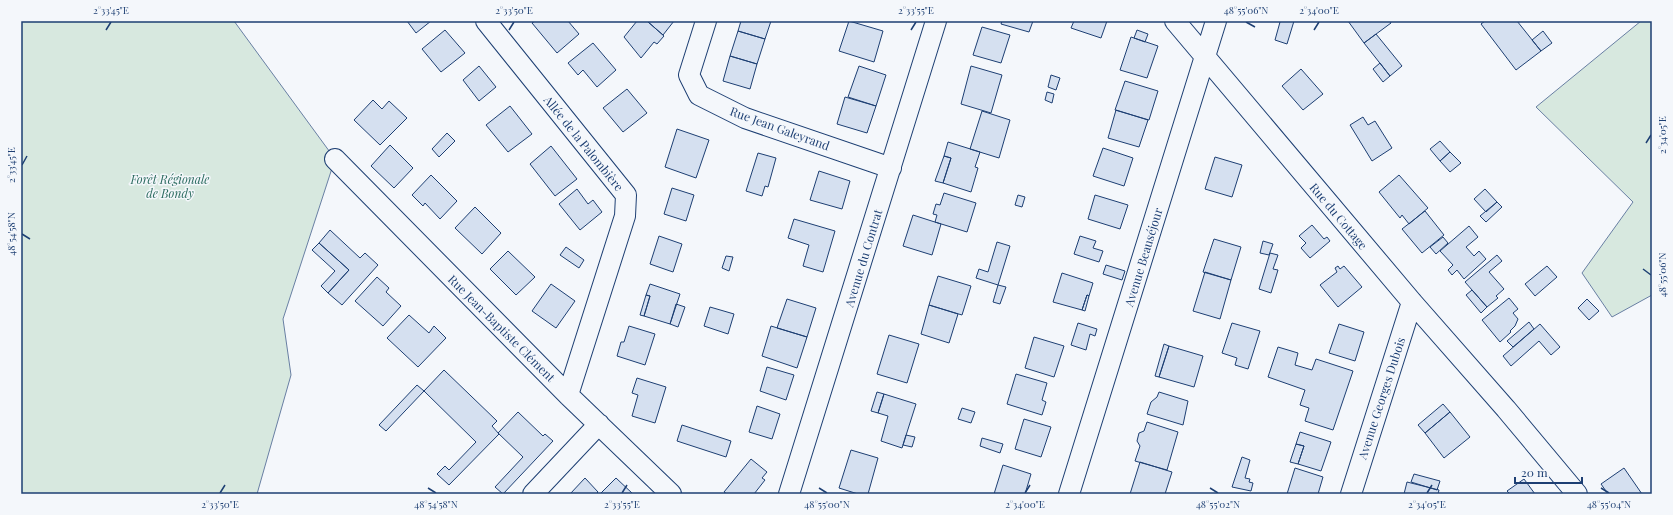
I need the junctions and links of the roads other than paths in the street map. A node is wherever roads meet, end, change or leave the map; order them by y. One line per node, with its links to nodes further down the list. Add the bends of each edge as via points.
1 (486, 21): 10 (street, Allée de la Palombière, via 626,195 625,216)
2 (706, 21): 8 (street, Rue Jean Galeyrand, via 689,75 699,95 745,118)
3 (936, 21): 8 (street, Avenue du Contrat)
4 (1174, 21): 6 (street, Rue du Cottage)
5 (1216, 21): 6 (street, Avenue Beauséjour)
6 (1205, 56): 9 (street, Rue du Cottage); 15 (street, Avenue Beauséjour)
7 (335, 159): 10 (street, Rue Jean-Baptiste Clément)
8 (890, 168): 14 (street, Avenue du Contrat)
9 (1412, 302): 16 (street, Avenue Georges Dubois); 17 (street, Rue du Cottage)
10 (568, 396): 11 (street, Rue Jean-Baptiste Clément)
11 (599, 424): 12 (street); 13 (street, Rue Jean-Baptiste Clément)
12 (533, 494)
13 (672, 494)
14 (789, 494)
15 (1070, 494)
16 (1351, 494)
17 (1576, 494)

